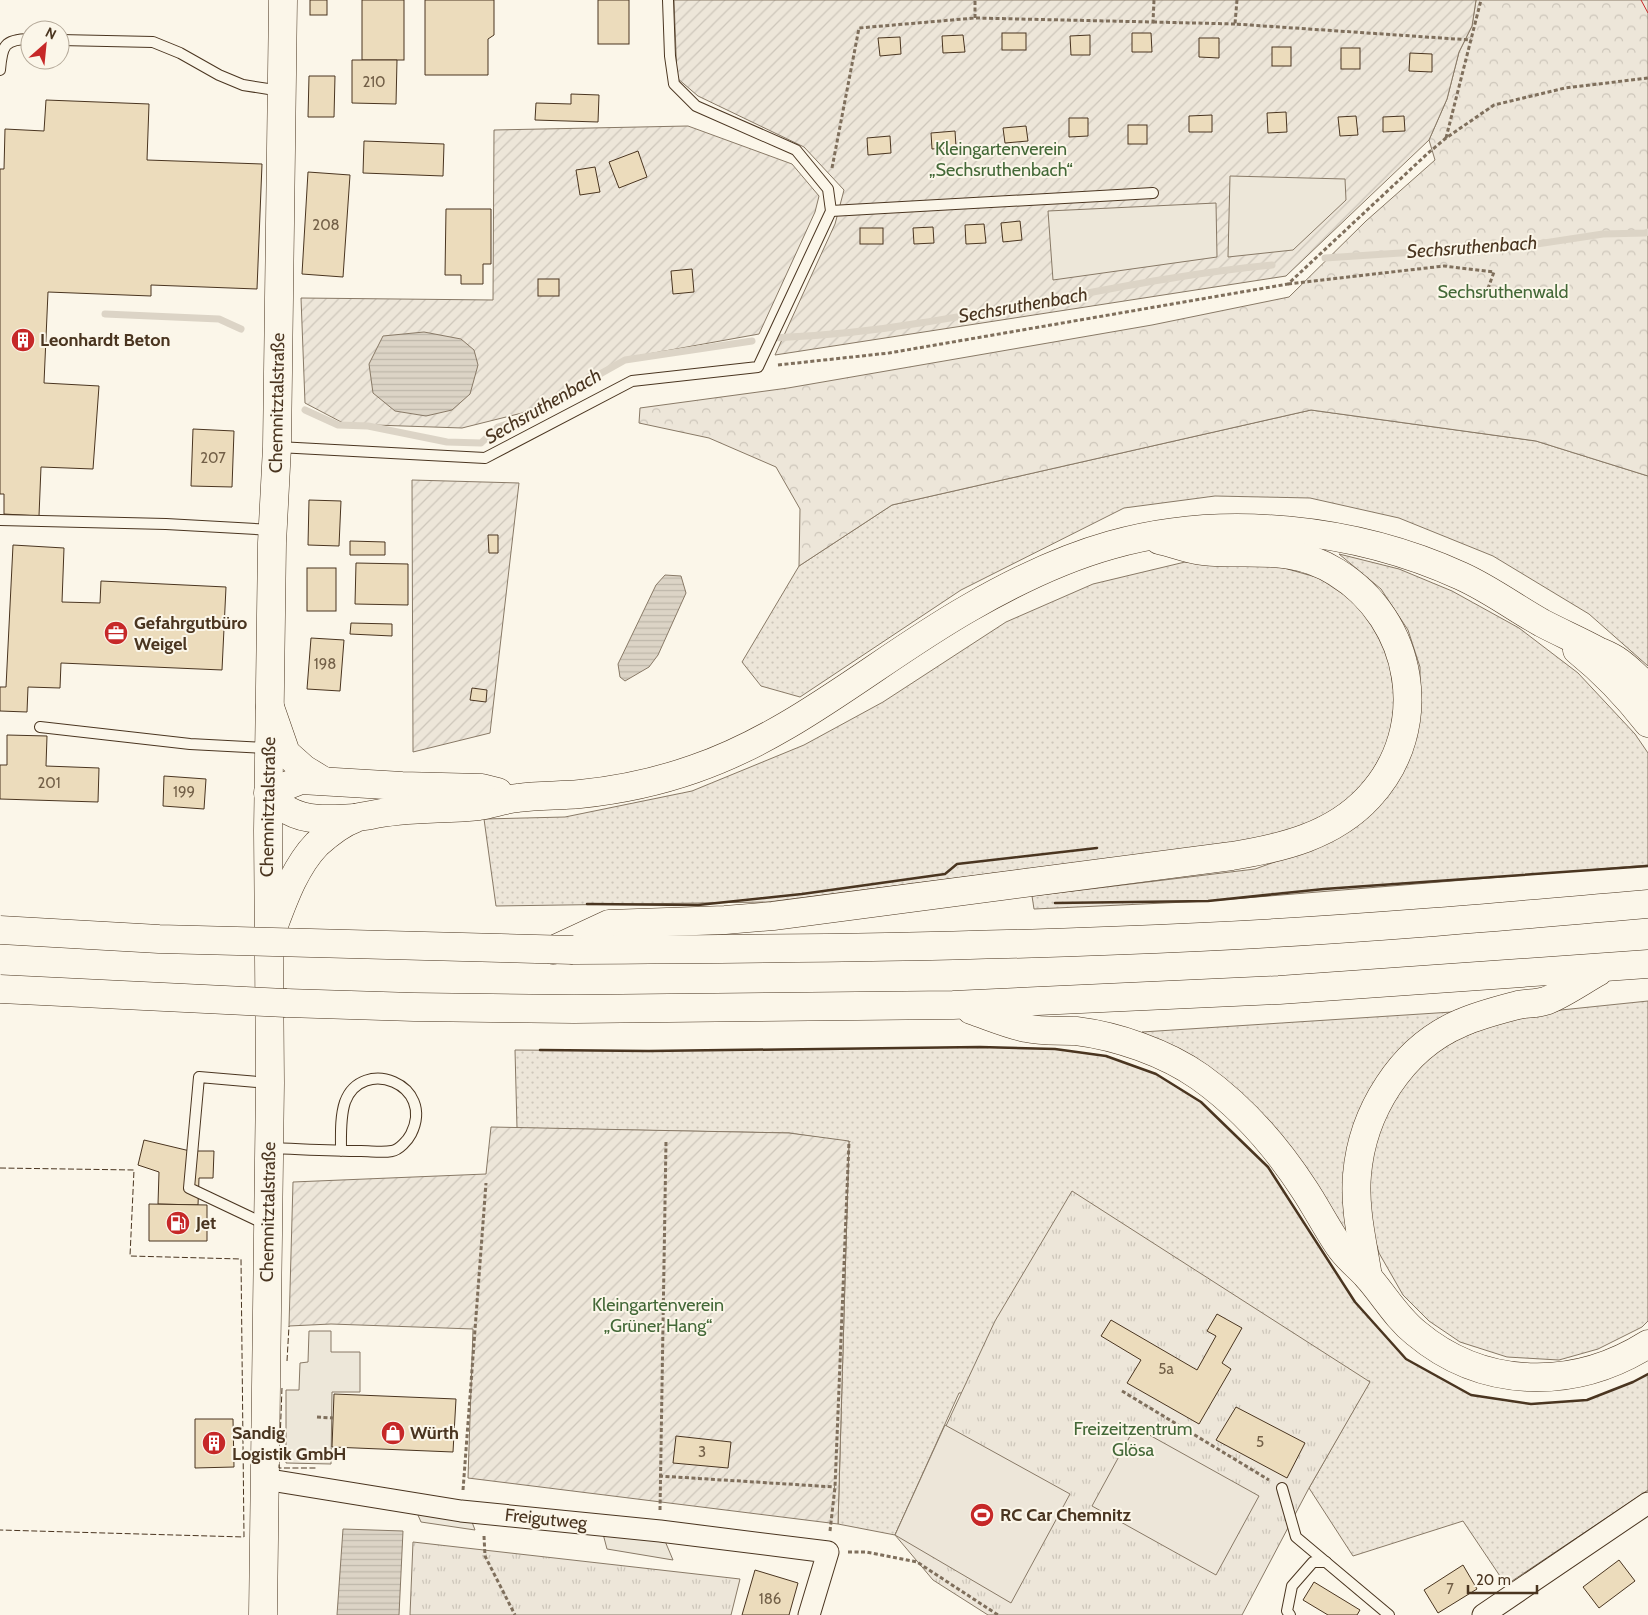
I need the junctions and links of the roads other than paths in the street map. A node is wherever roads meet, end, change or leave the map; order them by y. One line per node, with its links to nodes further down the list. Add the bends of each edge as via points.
1 (283, 0): 6 (main road, Chemnitztalstraße)
2 (668, 0): 8 (lane, via 674,84 696,106 796,150 828,189)
3 (20, 39): 5 (lane, via 6,43)
4 (70, 40): 6 (lane, via 153,42 243,85)
5 (0, 70)
6 (282, 91): 9 (main road, Chemnitztalstraße)
7 (1153, 193): 8 (lane)
8 (831, 211): 9 (lane, via 758,368 632,382 485,458)
9 (277, 447): 11 (main road, Chemnitztalstraße)
10 (0, 520): 11 (lane)
11 (273, 530): 15 (main road, Chemnitztalstraße)
12 (1148, 536): 13 (main road, via 1235,528 1312,533 1377,546 1461,576); 21 (main road, via 1079,555 1007,586 941,625 802,717 698,768 617,789); 26 (main road, via 1202,551 1281,552 1309,559 1353,583 1372,601 1391,630 1403,661 1408,688 1406,725 1390,768 1369,797 1342,820 1292,843 1232,856 773,916 609,924)
13 (1540, 622): 14 (main road, via 1617,660); 16 (main road, via 1588,659)
14 (1648, 687)
15 (270, 707): 18 (main road, Chemnitztalstraße); 19 (main road, via 286,753)
16 (1648, 723)
17 (40, 727): 18 (lane, via 190,744)
18 (269, 748): 20 (main road, Chemnitztalstraße)
19 (322, 780): 20 (main road, via 301,780); 21 (main road, via 482,788)
20 (268, 793): 22 (main road, via 287,810 300,816); 25 (main road, Chemnitztalstraße)
21 (517, 798): 22 (main road, via 480,806 392,810)
22 (356, 818): 25 (main road, via 336,829 309,853 299,867)
23 (1648, 904): 26 (main road, via 1470,920 1200,937 806,949)
24 (0, 930): 26 (main road, bridge, via 159,939)
25 (268, 940): 31 (main road, Chemnitztalstraße)
26 (566, 947)
27 (1648, 964): 28 (main road)
28 (1603, 969): 30 (main road, via 1278,990); 35 (main road, via 1546,1001 1500,1010 1458,1024 1433,1038 1393,1079 1374,1110 1362,1142 1356,1176 1357,1209)
29 (0, 989): 30 (main road, bridge, via 414,1007 574,1009)
30 (953, 1005): 35 (main road, via 1028,1029 1098,1034 1150,1051 1198,1075 1245,1114 1265,1136 1303,1186 1340,1247)
31 (270, 1083): 32 (main road, Chemnitztalstraße); 34 (lane, via 199,1077 189,1188)
32 (269, 1148): 33 (lane); 34 (main road, Chemnitztalstraße)
33 (341, 1151): 33 (lane, via 394,1151 408,1140 417,1122 415,1104 406,1090 393,1080 380,1078 366,1080 354,1088 345,1101)
34 (268, 1225): 37 (main road, Chemnitztalstraße)
35 (1368, 1277): 36 (main road, via 1415,1332 1434,1346 1478,1368 1514,1377 1538,1378 1588,1372)
36 (1648, 1344)
37 (264, 1479): 41 (main road, Chemnitztalstraße); 42 (street, Freigutweg, via 461,1511 660,1530 828,1552)
38 (1282, 1488): 40 (lane, via 1296,1537)
39 (1648, 1503): 45 (street)
40 (1326, 1562): 43 (lane, via 1313,1562 1292,1586 1287,1611); 44 (lane)
41 (263, 1615)
42 (810, 1615)
43 (1290, 1615)
44 (1389, 1615)
45 (1483, 1615)

